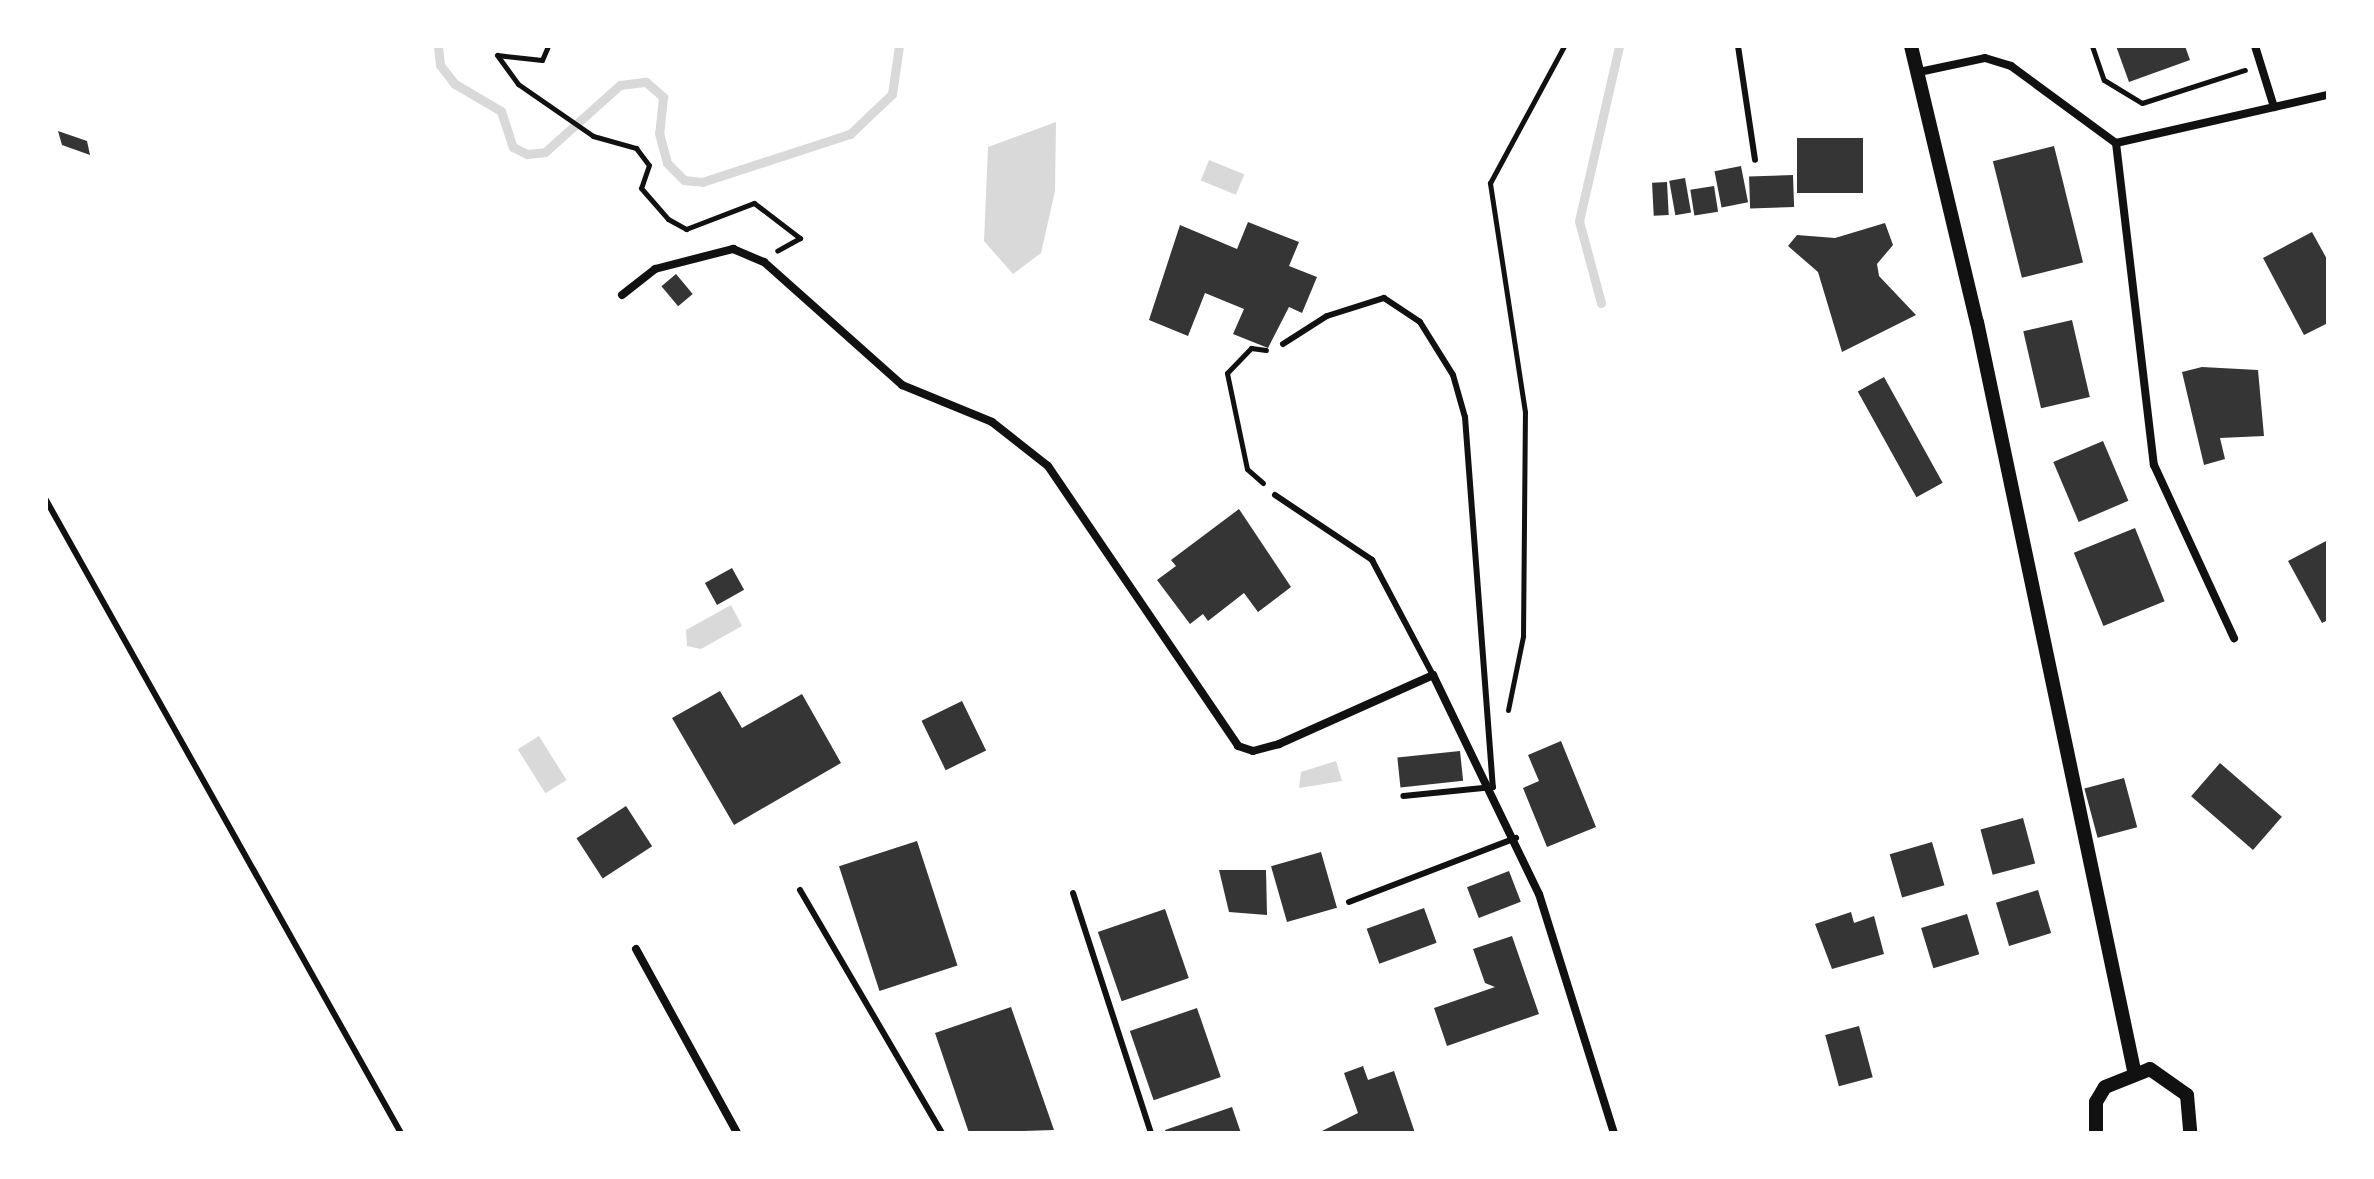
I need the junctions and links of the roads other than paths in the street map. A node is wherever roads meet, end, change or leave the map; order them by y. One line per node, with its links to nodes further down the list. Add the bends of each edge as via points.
1 (1738, 46): 8 (lane)
2 (1911, 46): 4 (street)
3 (2255, 46): 6 (street)
4 (1919, 72): 7 (street, via 1985,58 2011,66); 22 (street)
5 (2328, 95): 6 (street)
6 (2274, 107): 7 (street)
7 (2116, 143): 13 (street, via 2154,465)
8 (1755, 160)
9 (622, 295): 14 (street, via 655,269 733,249 764,262 902,385 992,422 1048,466 1238,746 1279,744)
10 (1283, 344): 15 (lane, via 1327,316 1384,298 1420,322 1453,375 1465,417)
11 (1275, 495): 14 (lane, via 1372,560)
12 (46, 500): 23 (lane)
13 (2234, 638)
14 (1433, 675): 15 (street)
15 (1493, 787): 16 (lane); 17 (street)
16 (1403, 796)
17 (1516, 838): 20 (lane); 27 (street, via 1568,976)
18 (800, 890): 25 (lane)
19 (1073, 893): 26 (lane)
20 (1349, 902)
21 (636, 949): 24 (street)
22 (2134, 1070): 28 (street, via 2105,1087 2096,1102); 29 (street, via 2178,1083 2192,1110)
23 (401, 1133)
24 (737, 1133)
25 (942, 1133)
26 (1151, 1133)
27 (1614, 1133)
28 (2096, 1133)
29 (2190, 1133)

